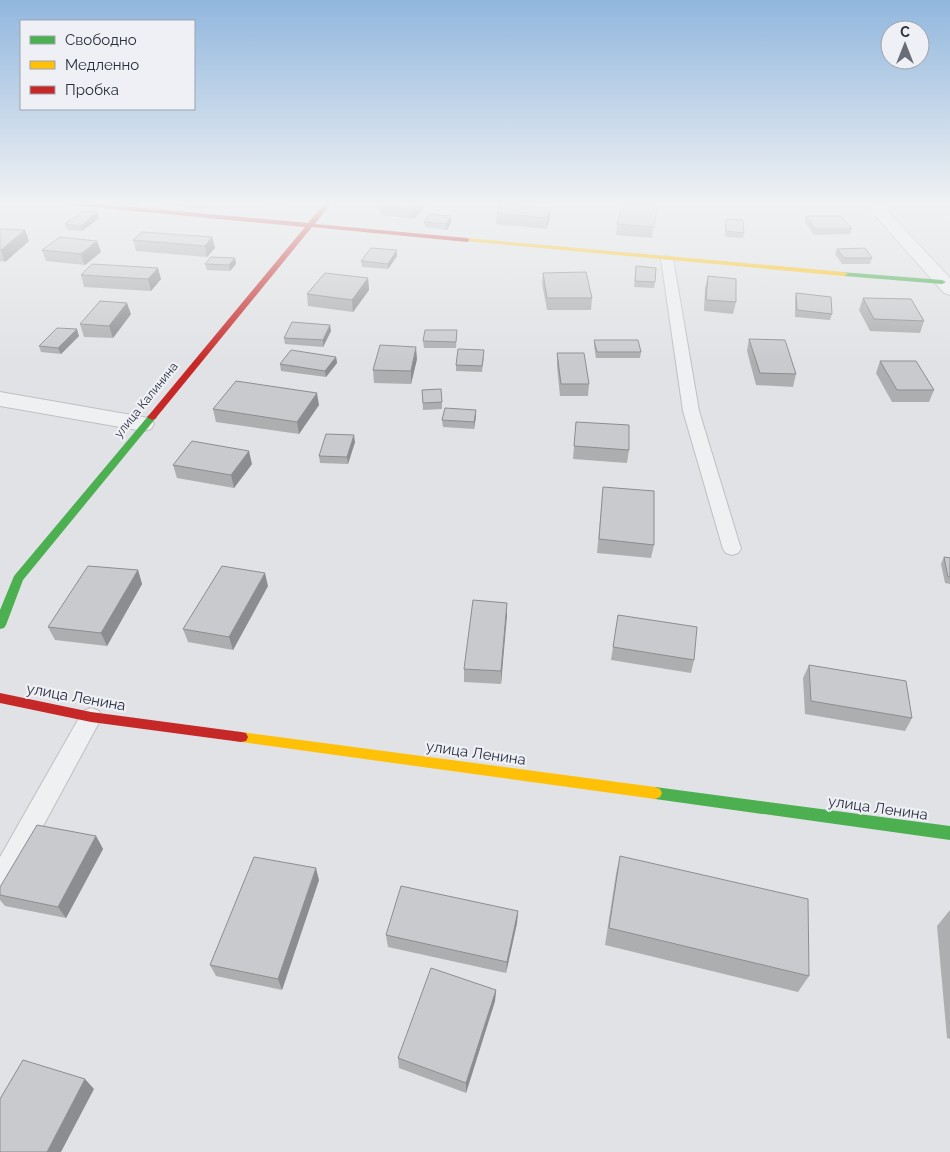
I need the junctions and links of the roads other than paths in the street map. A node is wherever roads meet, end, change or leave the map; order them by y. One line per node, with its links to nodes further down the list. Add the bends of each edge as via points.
1 (282, 256): 7 (street, улица Калинина)
2 (632, 256): 4 (street)
3 (919, 256): 5 (street)
4 (667, 259): 5 (street); 8 (lane, via 691,411)
5 (946, 286)
6 (0, 399): 7 (street)
7 (143, 424): 9 (street, улица Калинина, via 18,578)
8 (732, 549)
9 (0, 625)
10 (0, 698): 11 (street, улица Ленина)
11 (91, 717): 12 (street, улица Ленина); 13 (lane)
12 (950, 832)
13 (0, 881)

